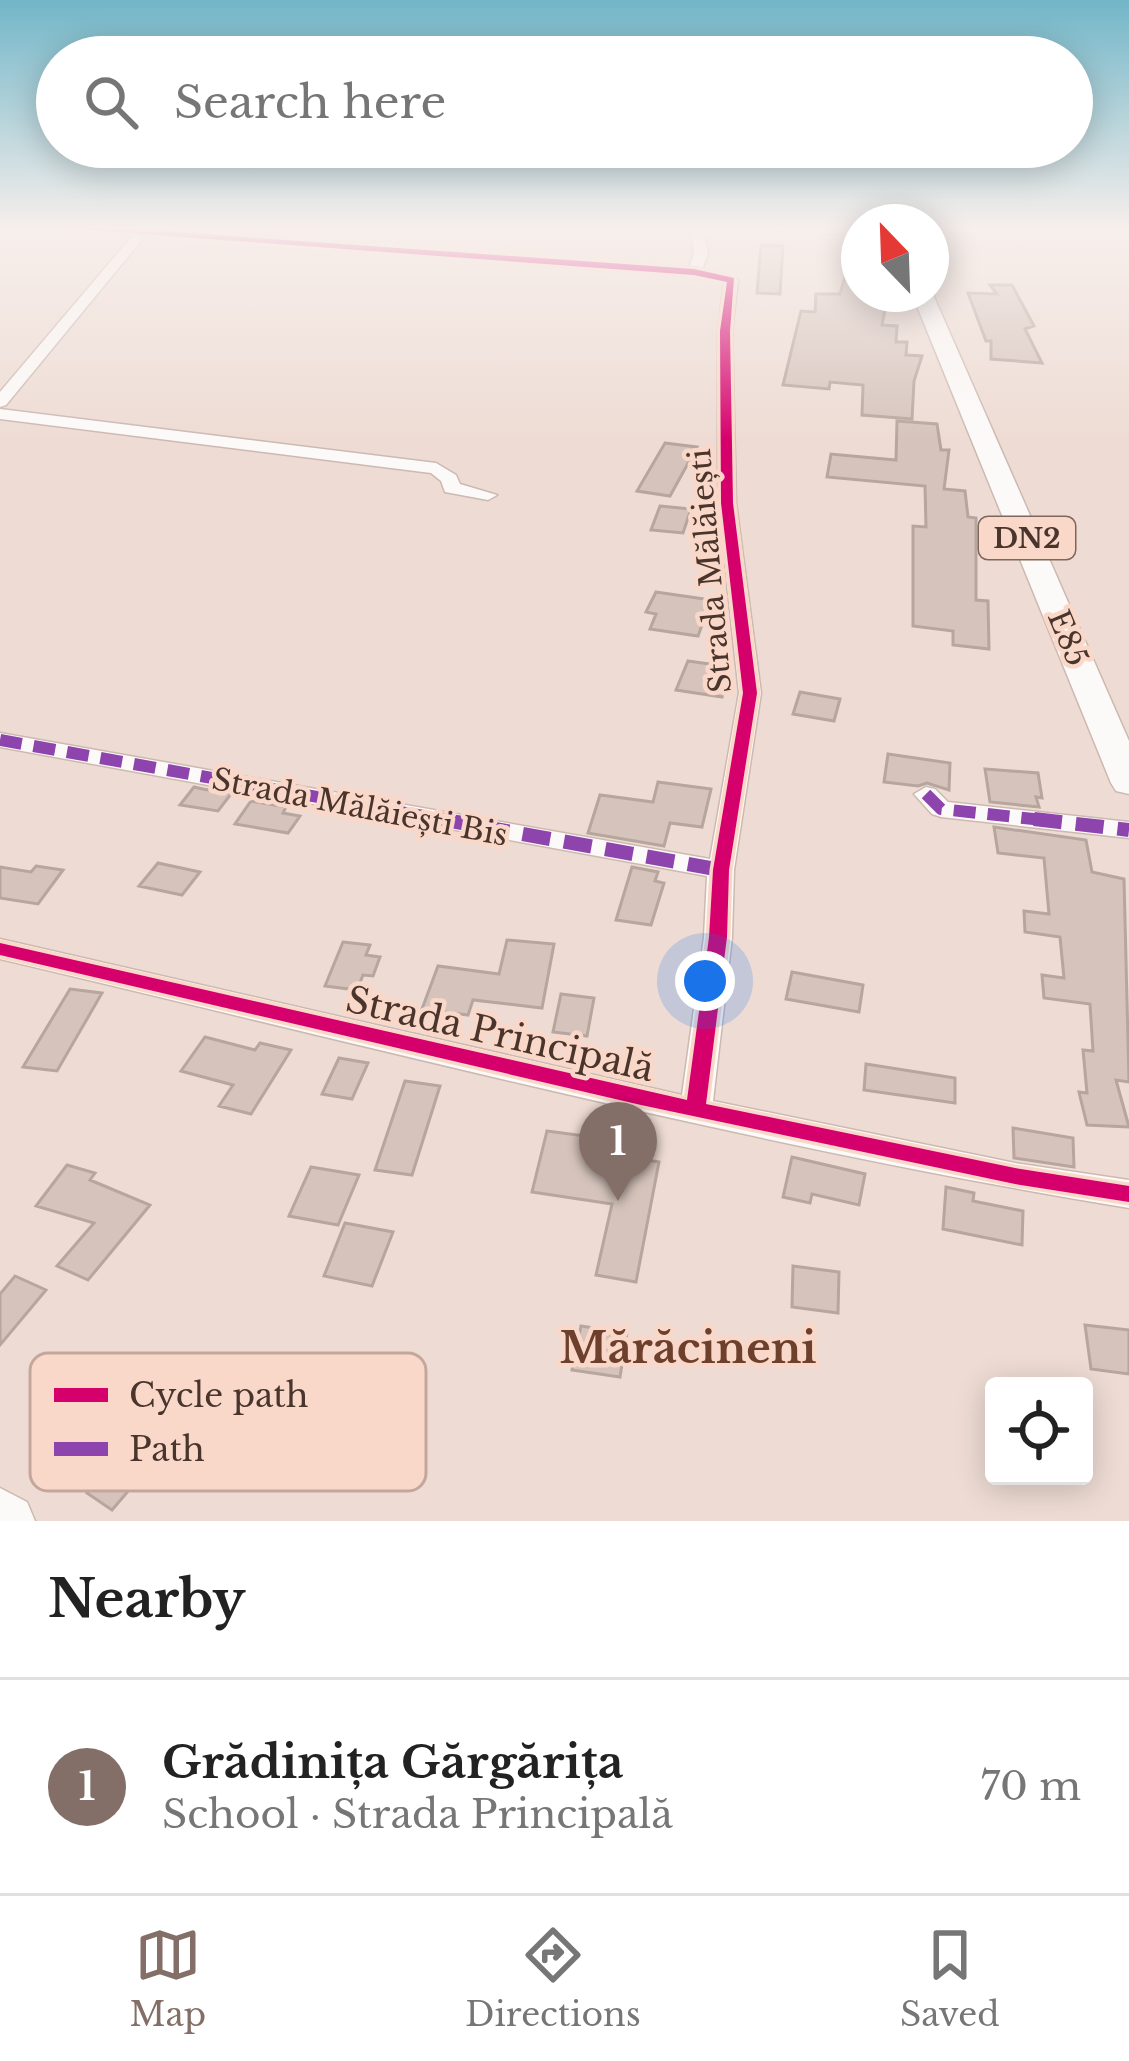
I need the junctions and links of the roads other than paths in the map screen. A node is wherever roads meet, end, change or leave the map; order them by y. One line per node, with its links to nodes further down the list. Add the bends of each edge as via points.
1 (87, 298): 5 (street)
2 (728, 298): 13 (street, Strada Mălăiești, via 727,503 750,693)
3 (931, 312): 10 (main road, E85 / DN2)
4 (946, 312): 8 (main road, E85 / DN2)
5 (0, 402)
6 (0, 414): 7 (street, via 436,468 451,488)
7 (488, 495)
8 (1129, 728)
9 (0, 740): 13 (street, Strada Mălăiești Bis)
10 (1129, 783)
11 (926, 794): 12 (street, via 941,809)
12 (1129, 830)
13 (721, 870): 15 (street, Strada Mălăiești)
14 (0, 949): 15 (street, Strada Principală)
15 (696, 1108): 16 (street, Strada Principală)
16 (1129, 1194)
17 (0, 1515): 18 (main road)
18 (7, 1521)

